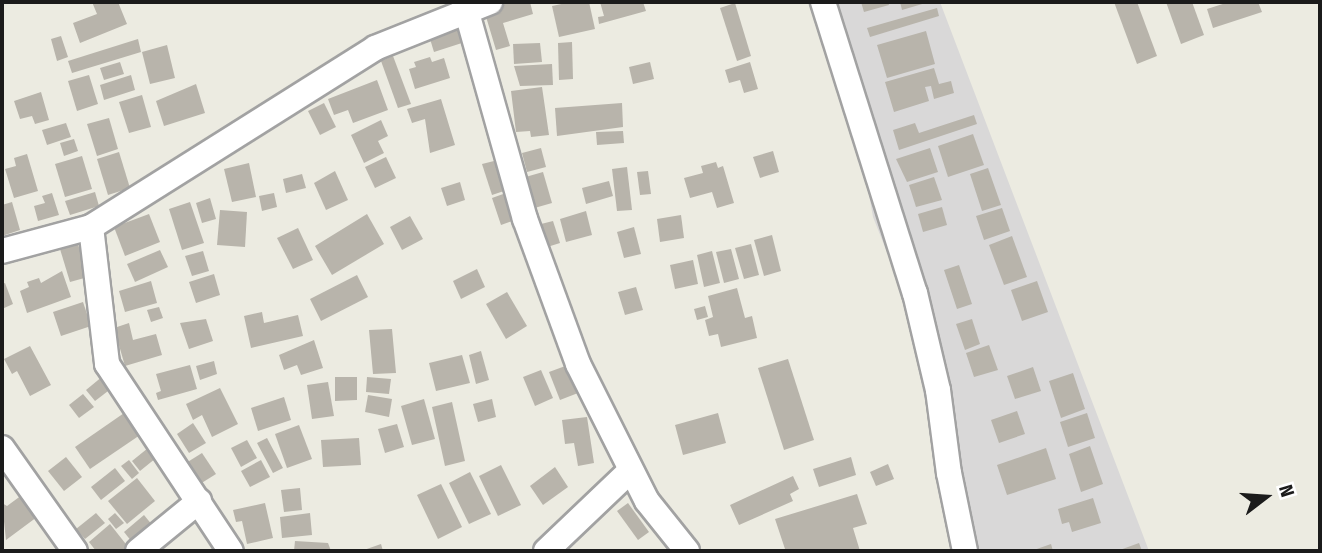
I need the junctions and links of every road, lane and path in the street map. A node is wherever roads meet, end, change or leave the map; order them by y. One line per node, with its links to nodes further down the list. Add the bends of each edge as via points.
1 (823, 2): 13 (street, via 915,293 938,390)
2 (473, 4): 3 (street, via 375,48); 6 (street, via 525,219 578,365)
3 (91, 227): 4 (street); 7 (street, via 107,364)
4 (2, 251)
5 (2, 448): 8 (street)
6 (631, 470): 11 (street); 12 (street, via 647,502)
7 (198, 501): 9 (street); 10 (street)
8 (75, 551)
9 (138, 551)
10 (231, 551)
11 (546, 551)
12 (687, 551)
13 (965, 551)

